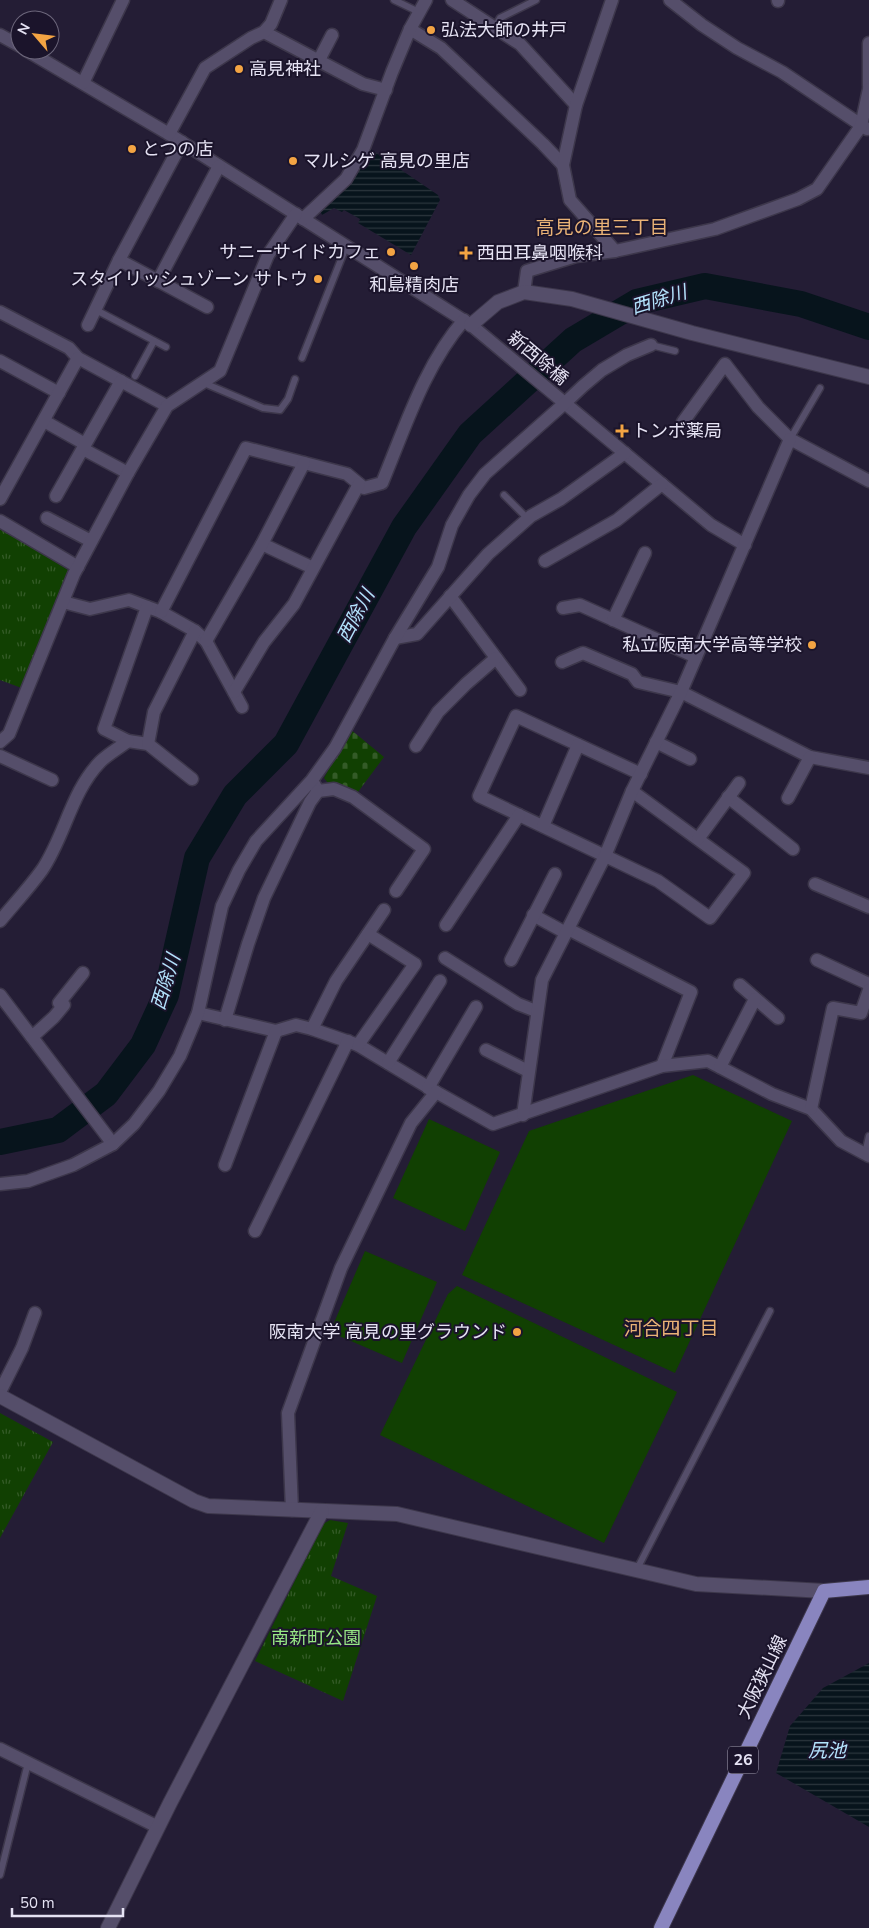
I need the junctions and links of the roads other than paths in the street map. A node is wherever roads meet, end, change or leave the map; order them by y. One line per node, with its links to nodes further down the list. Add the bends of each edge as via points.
1 (123, 0): 17 (street)
2 (281, 0): 12 (street)
3 (394, 0): 9 (lane)
4 (426, 0): 9 (street)
5 (452, 0): 10 (street)
6 (536, 0): 10 (lane, via 500,18)
7 (612, 0): 20 (street)
8 (670, 0): 21 (street, via 737,48 782,72)
9 (419, 12): 11 (street)
10 (495, 27): 20 (street, via 520,44)
11 (410, 29): 19 (street); 24 (street, via 441,48)
12 (264, 32): 16 (street); 22 (street, via 205,68)
13 (332, 35): 16 (street)
14 (869, 44): 18 (street)
15 (43, 60): 17 (street, 新西除橋)
16 (319, 60): 19 (street, via 363,84)
17 (83, 83): 22 (street, 新西除橋)
18 (869, 88): 21 (street)
19 (386, 90): 26 (street, via 364,150 346,179)
20 (576, 106): 24 (street)
21 (865, 128): 28 (street, via 817,189 798,199 715,229)
22 (169, 134): 23 (street, 新西除橋)
23 (182, 142): 25 (street, 新西除橋); 29 (street)
24 (563, 165): 28 (street, via 570,200)
25 (219, 166): 26 (street, 新西除橋); 30 (street)
26 (299, 217): 27 (street, 新西除橋); 48 (street, via 268,255 220,371)
27 (346, 247): 35 (street, 新西除橋); 42 (lane)
28 (614, 251): 31 (street, via 576,256 528,271)
29 (119, 260): 30 (street); 33 (street)
30 (158, 281): 32 (street)
31 (524, 292): 35 (street, via 498,302); 45 (street, via 572,299)
32 (207, 307)
33 (96, 310): 36 (street); 37 (lane)
34 (0, 312): 41 (street, via 69,348)
35 (468, 323): 51 (street, 新西除橋); 61 (street, via 441,351 382,483 364,488)
36 (88, 325)
37 (154, 341): 39 (lane); 44 (lane)
38 (651, 345): 40 (lane); 51 (street, via 602,370)
39 (166, 347)
40 (675, 351)
41 (78, 358): 47 (street); 50 (street)
42 (302, 358)
43 (0, 361): 50 (street)
44 (135, 376)
45 (869, 378)
46 (295, 379): 48 (lane, via 280,410 263,408)
47 (121, 381): 52 (street); 56 (street)
48 (203, 382): 52 (street)
49 (820, 388): 55 (lane)
50 (59, 393): 53 (street)
51 (565, 403): 57 (street, 新西除橋); 83 (street, via 485,474 469,495 452,525 438,567)
52 (167, 406): 59 (street)
53 (44, 421): 56 (street); 65 (street)
54 (683, 422): 55 (street, via 725,364 758,407)
55 (790, 440): 60 (street); 71 (street)
56 (84, 446): 59 (street); 64 (street)
57 (625, 453): 62 (street, 新西除橋); 67 (street, via 561,499)
58 (304, 463): 61 (street, via 347,474); 70 (street); 80 (street, via 246,448)
59 (128, 473): 69 (street)
60 (869, 481)
61 (359, 484): 75 (street)
62 (662, 484): 71 (street, 新西除橋, via 711,525); 73 (street, via 617,520)
63 (504, 495): 67 (lane)
64 (56, 496)
65 (0, 499)
66 (47, 518): 69 (street)
67 (528, 518): 76 (street, via 488,554)
68 (0, 520): 74 (street)
69 (91, 541): 74 (street)
70 (262, 544): 75 (street); 84 (street)
71 (745, 545): 85 (street)
72 (645, 553): 81 (street)
73 (545, 561)
74 (78, 567): 77 (street)
75 (313, 568): 89 (street, via 294,604 264,642)
76 (450, 596): 83 (street, via 417,634); 86 (street)
77 (63, 602): 78 (street, via 90,609 129,600); 92 (street, via 9,734)
78 (147, 607): 80 (street); 93 (street, via 104,729)
79 (563, 608): 81 (street, via 580,605)
80 (161, 612): 82 (street)
81 (613, 620): 85 (street)
82 (195, 631): 84 (street); 95 (street, via 154,712)
83 (395, 638): 106 (street)
84 (206, 641): 89 (street)
85 (696, 657): 90 (street)
86 (496, 658): 88 (street); 97 (street, via 438,712)
87 (562, 662): 90 (street, via 584,653 632,674 638,682)
88 (520, 690)
89 (234, 692): 91 (street)
90 (681, 692): 94 (street); 99 (street)
91 (242, 708)
92 (0, 742)
93 (128, 742): 95 (street); 118 (street, via 101,761 91,773 75,798 65,826 42,869)
94 (656, 742): 100 (street); 102 (street)
95 (148, 744): 103 (street)
96 (578, 745): 102 (street); 110 (street, via 516,716 480,796); 111 (street)
97 (416, 746)
98 (0, 756): 104 (street)
99 (810, 757): 101 (street); 109 (street)
100 (690, 759)
101 (869, 768)
102 (641, 774): 107 (street)
103 (192, 779)
104 (52, 780)
105 (739, 783): 108 (street)
106 (315, 786): 117 (street, via 353,797 424,848); 138 (street, via 256,841 239,870 222,906); 140 (street, via 264,898)
107 (632, 791): 112 (street); 114 (street)
108 (728, 797): 112 (street); 113 (street)
109 (788, 798)
110 (519, 815): 111 (street); 123 (street)
111 (543, 826): 114 (street)
112 (698, 839): 114 (street, via 744,873 710,918 658,881)
113 (793, 849)
114 (605, 856): 124 (street)
115 (555, 874): 121 (street)
116 (815, 884): 119 (street)
117 (396, 891)
118 (6, 905): 122 (street)
119 (869, 907)
120 (384, 910): 125 (street)
121 (533, 915): 124 (street); 127 (street)
122 (0, 921)
123 (446, 925)
124 (567, 931): 137 (street, via 542,980); 147 (street, via 691,992)
125 (368, 934): 141 (street, via 336,981); 144 (street, via 415,964)
126 (445, 958): 137 (street, via 518,1004)
127 (511, 960)
128 (817, 960): 131 (street)
129 (83, 973): 143 (street, via 59,1003 64,1005)
130 (440, 981): 146 (street)
131 (869, 984)
132 (740, 985): 135 (street)
133 (869, 990): 151 (street, via 861,1013 833,1008)
134 (0, 997): 143 (street)
135 (755, 998): 139 (street); 148 (street)
136 (476, 1006): 150 (street)
137 (536, 1011): 149 (street)
138 (198, 1013): 140 (street); 154 (street, via 180,1056 159,1091 134,1124)
139 (778, 1018)
140 (225, 1020): 142 (street)
141 (312, 1029): 142 (street, via 296,1025); 144 (street)
142 (276, 1031): 156 (street)
143 (32, 1037): 154 (street)
144 (353, 1043): 146 (street); 158 (street)
145 (486, 1050): 149 (street)
146 (388, 1063): 150 (street)
147 (662, 1066): 148 (street, via 708,1061); 152 (street)
148 (720, 1067): 151 (street, via 772,1094)
149 (528, 1071): 152 (street)
150 (432, 1090): 152 (street, via 493,1124); 163 (street, via 411,1123 341,1268 288,1414)
151 (811, 1109): 155 (street, via 841,1141)
152 (523, 1115)
153 (869, 1136): 155 (lane)
154 (112, 1144): 157 (street, via 73,1165 28,1181)
155 (867, 1155)
156 (225, 1165)
157 (0, 1184)
158 (255, 1231)
159 (770, 1311): 165 (lane)
160 (35, 1313): 161 (street)
161 (0, 1392)
162 (0, 1396): 163 (street, via 194,1501 225,1508)
163 (292, 1510): 164 (street)
164 (322, 1511): 165 (street, via 397,1514); 170 (street)
165 (637, 1569): 167 (street, via 696,1584)
166 (869, 1587): 167 (main road)
167 (824, 1591): 173 (main road, 大阪狭山線 / 26)
168 (0, 1749): 169 (street)
169 (28, 1763): 170 (street); 171 (lane)
170 (158, 1827): 172 (street)
171 (0, 1875)
172 (108, 1928)
173 (661, 1928)

